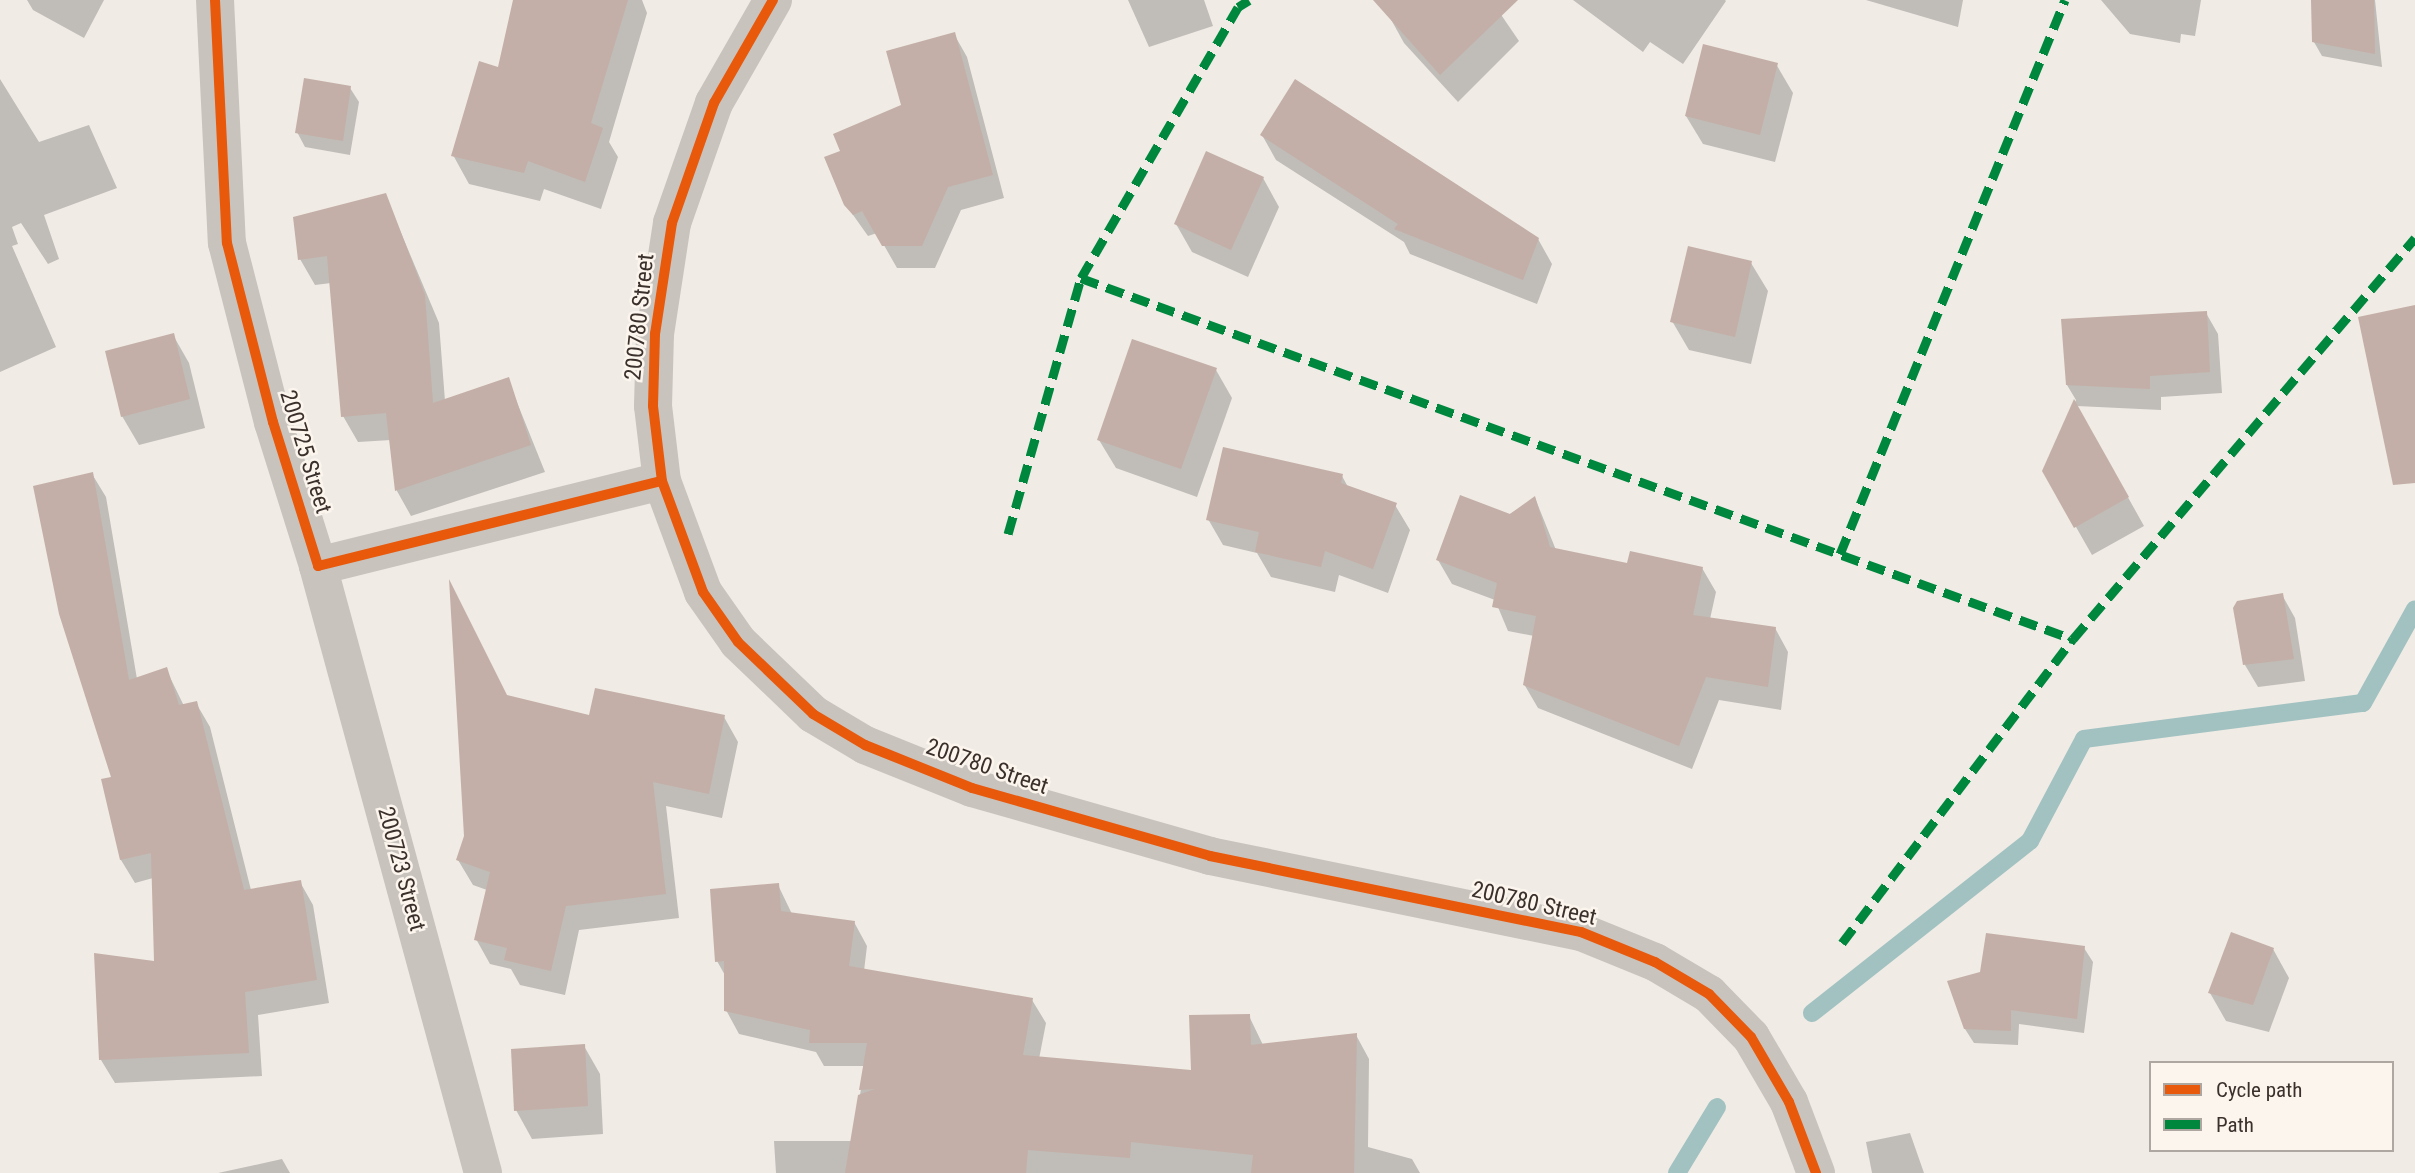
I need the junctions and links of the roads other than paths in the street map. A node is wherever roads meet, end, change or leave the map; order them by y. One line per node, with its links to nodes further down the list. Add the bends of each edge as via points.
1 (215, 0): 4 (street, 200725 Street, via 227,243 273,422)
2 (773, 0): 3 (street, 200780 Street, via 714,103 672,223 655,334 653,406)
3 (662, 481): 4 (street); 6 (street, 200780 Street, via 703,592 774,682 823,720 865,745 998,795 1210,856 1581,932 1655,962 1709,993 1751,1037 1789,1102)
4 (318, 566): 5 (street, 200723 Street)
5 (483, 1173)
6 (1816, 1173)

